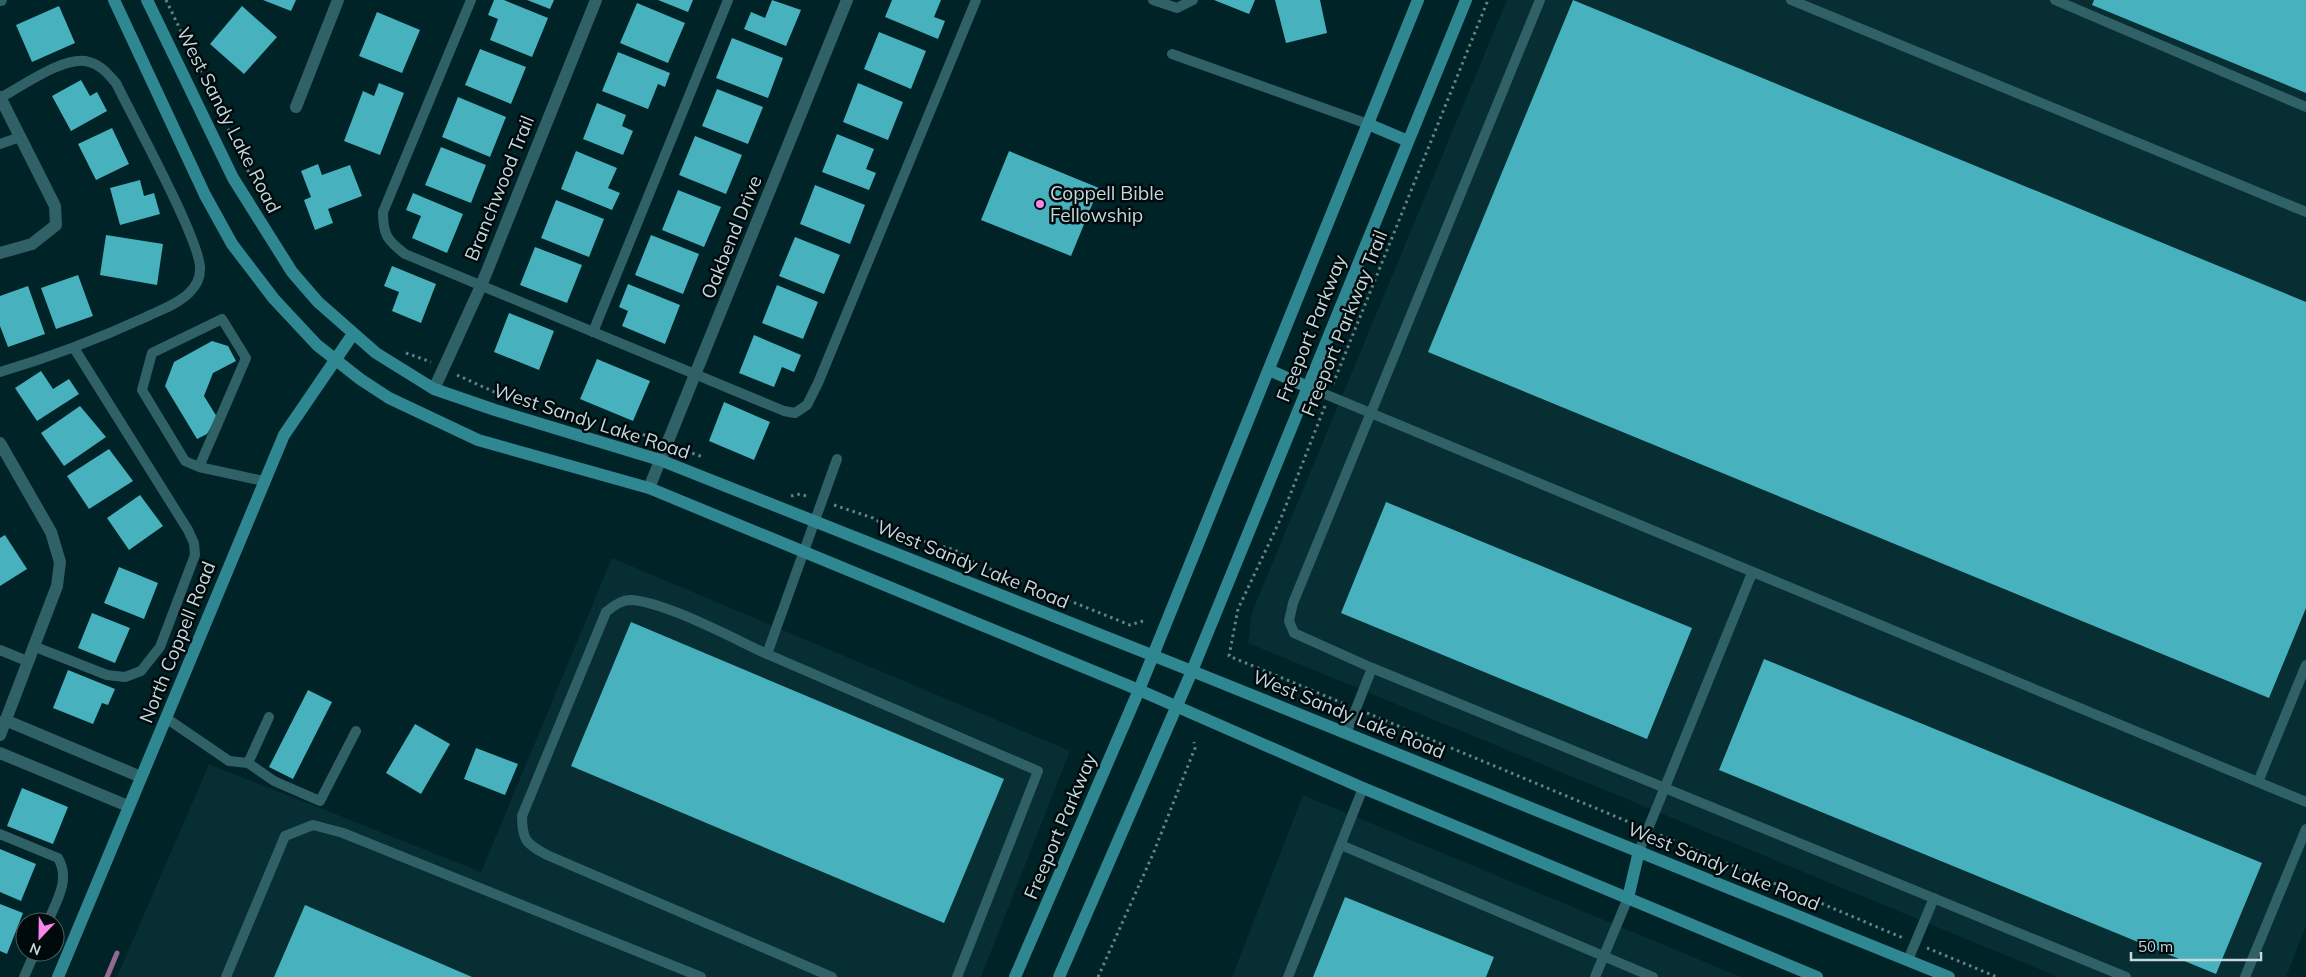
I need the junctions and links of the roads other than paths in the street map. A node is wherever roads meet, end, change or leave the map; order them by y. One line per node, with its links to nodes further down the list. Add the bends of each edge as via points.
1 (114, 0): 30 (main road, via 205,195 232,244 274,299)
2 (147, 0): 28 (main road, West Sandy Lake Road, via 233,178 257,219 292,272 318,302)
3 (338, 0): 18 (street)
4 (471, 0): 26 (lane, via 383,212 383,228 389,242 405,254)
5 (596, 0): 26 (street, Branchwood Trail)
6 (728, 0): 27 (lane)
7 (847, 0): 33 (street, Oakbend Drive)
8 (976, 0): 33 (lane, via 807,405 795,413 784,411)
9 (1153, 0): 10 (lane, via 1178,8)
10 (1193, 0)
11 (1418, 0): 20 (main road, Freeport Parkway)
12 (1466, 0): 22 (main road, Freeport Parkway)
13 (1540, 0): 36 (lane)
14 (1791, 0): 24 (lane)
15 (2055, 0): 19 (lane)
16 (1172, 54): 20 (lane)
17 (0, 97): 21 (street); 29 (lane, via 73,61 88,61 104,70 120,92 197,253 201,268 198,282 189,294 174,304)
18 (296, 107)
19 (2306, 107)
20 (1368, 124): 22 (main road); 31 (main road, Freeport Parkway)
21 (20, 137): 23 (lane); 25 (street, via 55,206 56,225 32,244)
22 (1408, 141): 34 (main road, Freeport Parkway)
23 (0, 144)
24 (2306, 212)
25 (0, 253)
26 (481, 286): 27 (lane); 35 (street, Branchwood Trail)
27 (593, 332): 33 (lane)
28 (353, 334): 30 (main road, North Coppell Road); 35 (main road, West Sandy Lake Road, via 388,362)
29 (74, 348): 32 (lane); 46 (lane, via 188,530 195,555 160,647 141,671 124,677 107,675)
30 (334, 360): 41 (main road, North Coppell Road, via 284,435); 42 (main road, via 389,398 478,440)
31 (1269, 370): 34 (main road); 49 (main road, Freeport Parkway)
32 (0, 372)
33 (695, 374): 39 (street, Oakbend Drive)
34 (1308, 387): 36 (lane); 53 (main road, Freeport Parkway)
35 (434, 389): 39 (main road, West Sandy Lake Road)
36 (1369, 414): 45 (lane); 52 (lane, via 1293,603 1289,621 1294,633 1307,641)
37 (0, 443): 46 (street, via 52,532 60,562 57,586)
38 (837, 459): 43 (lane)
39 (660, 460): 42 (street, Oakbend Drive); 43 (main road, West Sandy Lake Road)
40 (199, 467): 40 (lane, via 184,460 142,390 152,353 222,319 246,358); 41 (lane)
41 (264, 481): 57 (main road, North Coppell Road)
42 (649, 488): 44 (main road)
43 (815, 521): 44 (lane); 49 (main road, West Sandy Lake Road)
44 (805, 552): 48 (lane); 54 (main road)
45 (1752, 573): 65 (lane); 67 (lane)
46 (33, 646): 50 (street)
47 (0, 650): 50 (lane)
48 (767, 654): 84 (lane, via 654,604 628,600 615,605 606,612 522,816 522,833 531,846 547,855); 85 (lane, via 1038,771)
49 (1153, 656): 53 (main road, West Sandy Lake Road); 54 (main road, Freeport Parkway)
50 (27, 661): 58 (street)
51 (2306, 665): 65 (lane)
52 (1372, 668): 60 (lane); 67 (lane)
53 (1192, 671): 55 (main road, Freeport Parkway); 60 (main road, West Sandy Lake Road)
54 (1139, 690): 55 (main road); 86 (main road, Freeport Parkway)
55 (1177, 707): 66 (main road); 87 (main road)
56 (269, 717): 63 (lane)
57 (166, 718): 63 (lane, via 229,761); 64 (main road, North Coppell Road)
58 (4, 720): 61 (street); 64 (street)
59 (356, 731): 63 (lane, via 320,801 274,781)
60 (1346, 734): 73 (main road, West Sandy Lake Road)
61 (0, 735)
62 (0, 753): 69 (street)
63 (248, 763)
64 (140, 777): 69 (main road, North Coppell Road)
65 (2258, 782): 68 (lane)
66 (1363, 788): 72 (lane); 74 (main road)
67 (1664, 788): 73 (lane); 75 (lane)
68 (2306, 802)
69 (128, 806): 81 (main road, North Coppell Road)
70 (2306, 830): 94 (lane)
71 (0, 834): 76 (lane, via 58,858 63,866 64,882)
72 (1340, 845): 77 (lane); 88 (lane)
73 (1639, 851): 74 (main road); 78 (main road, West Sandy Lake Road)
74 (1628, 898): 77 (lane); 91 (main road)
75 (1934, 898): 78 (lane); 93 (lane)
76 (52, 912)
77 (1604, 957): 89 (lane); 90 (lane)
78 (1908, 960): 92 (main road, West Sandy Lake Road)
79 (31, 962): 80 (lane)
80 (24, 977)
81 (58, 977)
82 (226, 977): 83 (lane, via 285,836 313,825 343,833)
83 (701, 977)
84 (832, 977)
85 (957, 977)
86 (1015, 977)
87 (1059, 977)
88 (1288, 977)
89 (1595, 977)
90 (1653, 977)
91 (1817, 977)
92 (1949, 977)
93 (2126, 977)
94 (2245, 977)

